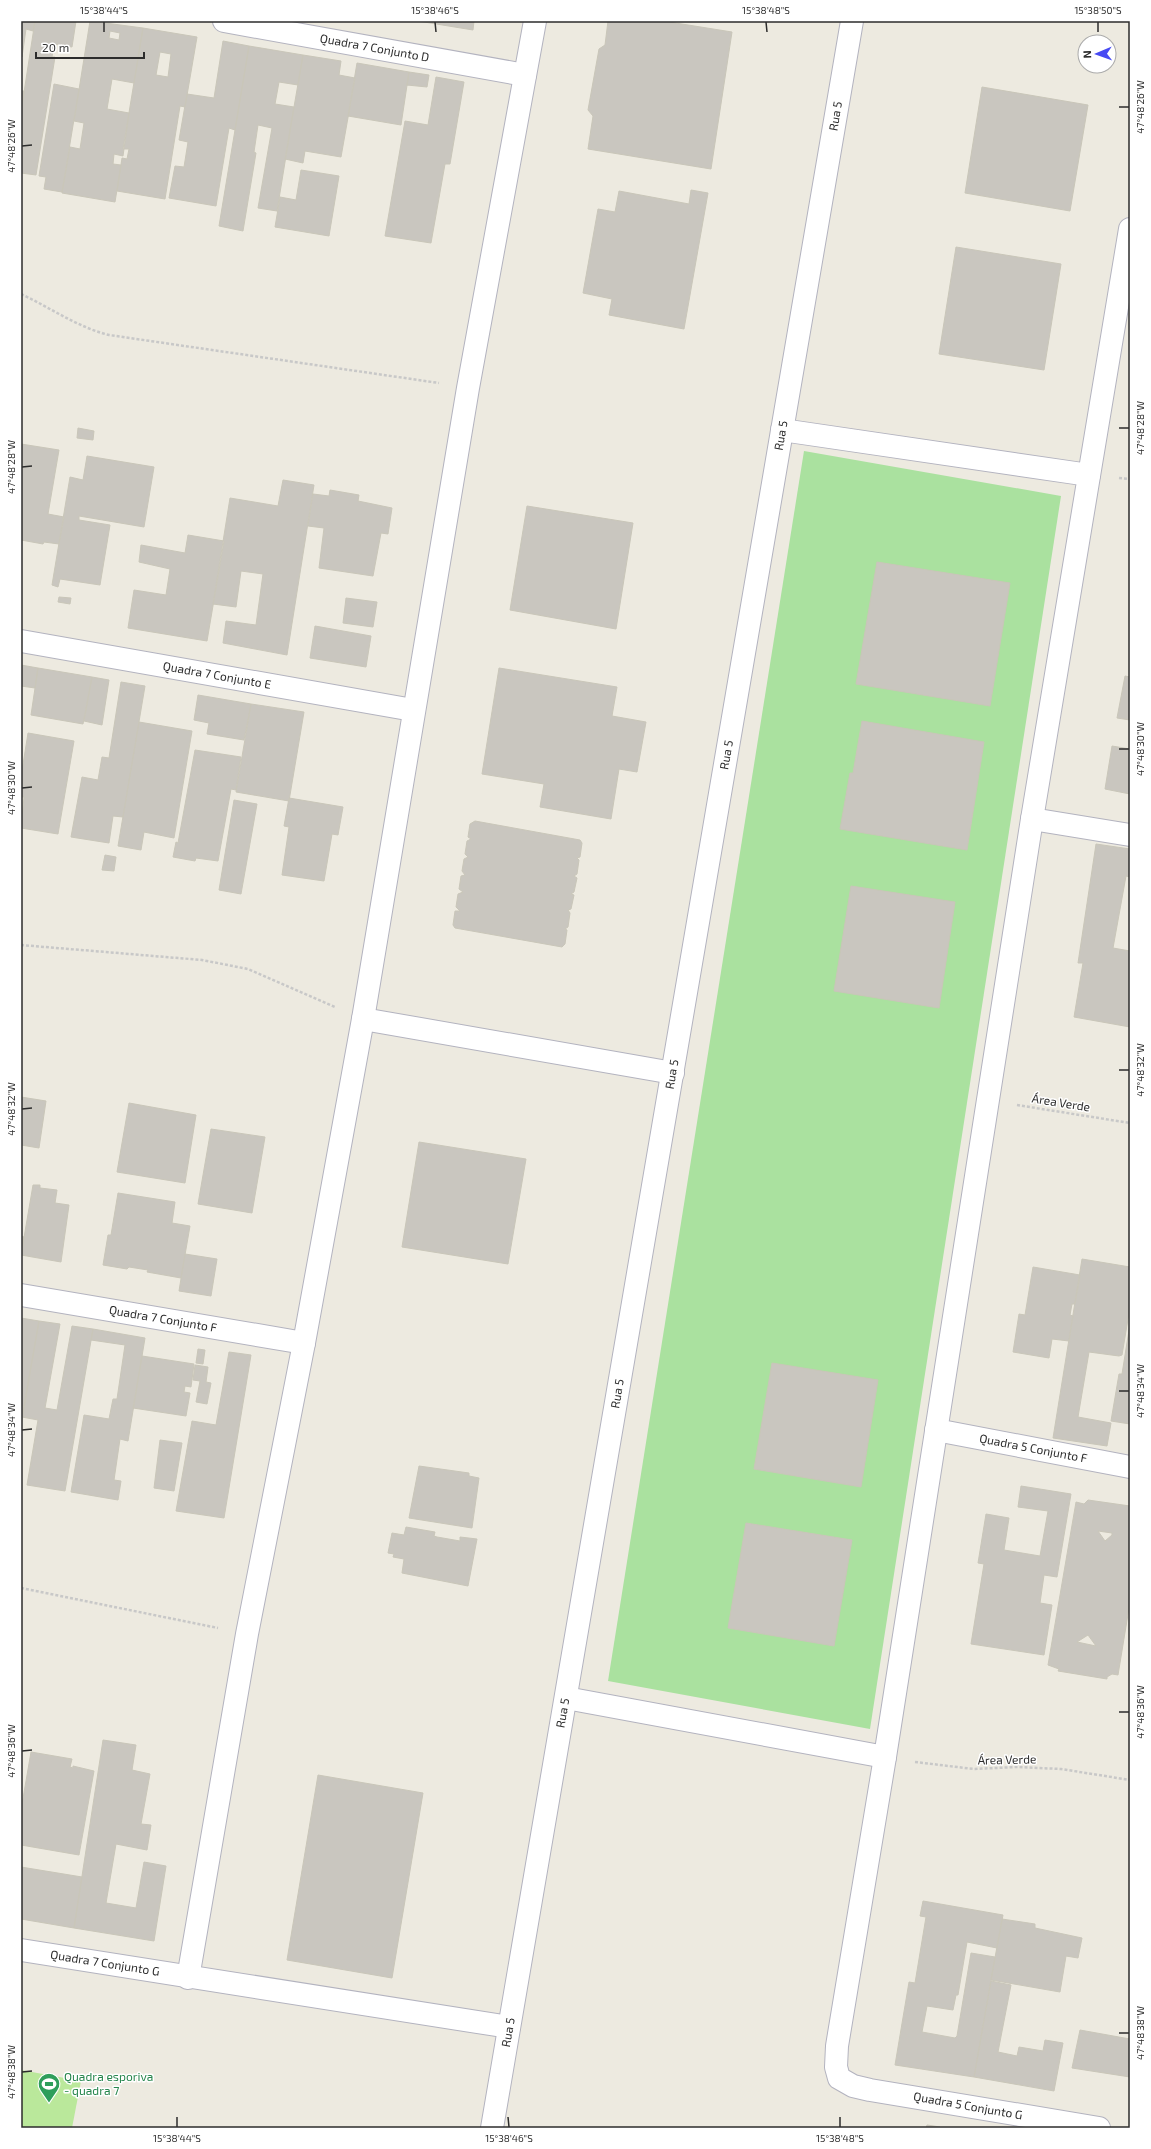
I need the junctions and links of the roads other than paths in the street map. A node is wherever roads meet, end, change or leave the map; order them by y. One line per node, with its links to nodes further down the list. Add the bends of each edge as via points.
1 (224, 21): 4 (street, Quadra 7 Conjunto D)
2 (535, 21): 4 (street)
3 (852, 21): 6 (street, Rua 5)
4 (525, 75): 9 (street)
5 (1130, 229): 7 (street)
6 (782, 430): 7 (street); 13 (street, Rua 5)
7 (1089, 475): 10 (street)
8 (21, 641): 9 (street, Quadra 7 Conjunto E)
9 (413, 710): 12 (street)
10 (1032, 819): 11 (street); 16 (street)
11 (1130, 835)
12 (363, 1019): 13 (street); 15 (street)
13 (673, 1073): 18 (street, Rua 5)
14 (21, 1295): 15 (street, Quadra 7 Conjunto F)
15 (304, 1343): 21 (street, via 247,1634)
16 (936, 1430): 17 (street, Quadra 5 Conjunto F); 19 (street)
17 (1130, 1467)
18 (566, 1698): 19 (street); 22 (street, Rua 5)
19 (885, 1757): 24 (street, Quadra 5 Conjunto G, via 837,2046 836,2067 839,2078 853,2086 870,2090)
20 (21, 1950): 21 (street, Quadra 7 Conjunto G)
21 (188, 1978): 22 (street, Quadra 7 Conjunto G)
22 (509, 2027): 23 (street, Rua 5)
23 (492, 2128)
24 (1099, 2128)

